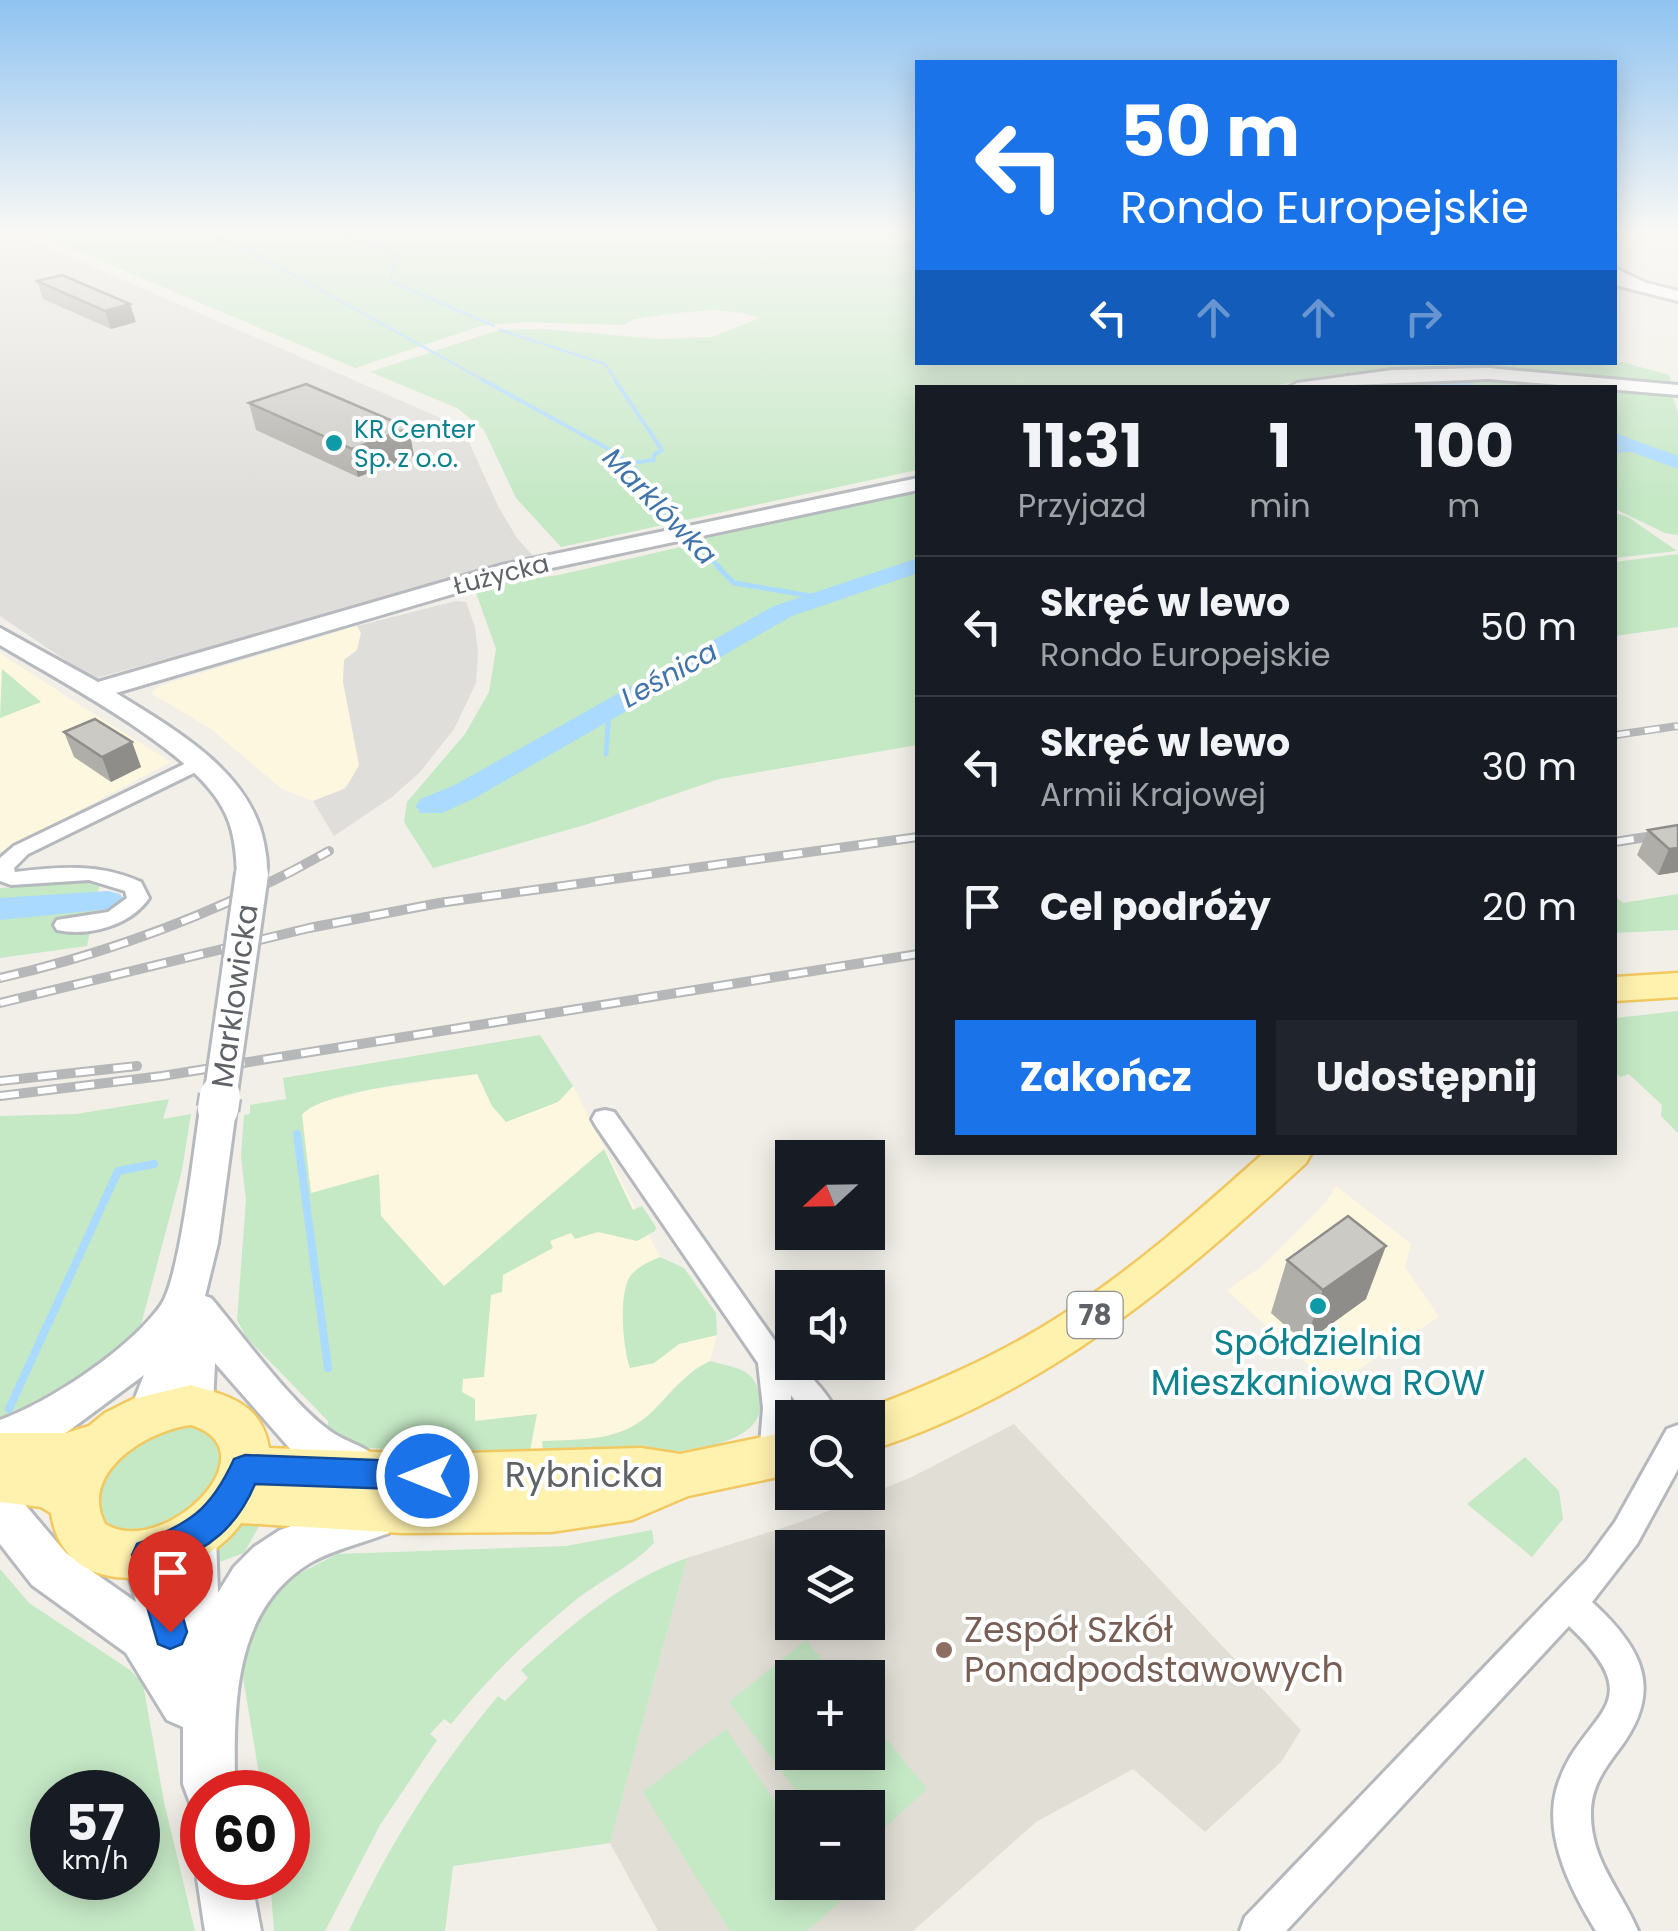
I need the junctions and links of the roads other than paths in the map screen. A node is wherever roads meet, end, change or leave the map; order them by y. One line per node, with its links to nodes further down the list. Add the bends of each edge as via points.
1 (1318, 385): 2 (main road, via 1450,373)
2 (1678, 390)
3 (915, 485): 5 (main road, Łużycka, via 510,570)
4 (0, 636): 5 (main road, Marklowicka)
5 (92, 692): 6 (main road, Marklowicka)
6 (199, 764): 7 (street, via 21,850 4,866 2,873 11,879 89,872 134,887 132,910); 12 (main road, Marklowicka, bridge, via 227,791 244,825 251,862)
7 (66, 925)
8 (1678, 985): 9 (main road)
9 (1617, 989)
10 (606, 1120): 13 (street)
11 (1289, 1155): 17 (main road, 78, via 1086,1322 972,1387)
12 (188, 1312): 16 (main road, Marklowicka, via 163,1385); 19 (main road, via 126,1368 59,1414); 25 (main road, via 316,1446)
13 (772, 1360): 14 (street); 15 (street)
14 (777, 1400)
15 (812, 1400)
16 (171, 1409): 20 (main road, via 124,1426); 24 (main road, via 216,1411 233,1422 244,1441)
17 (885, 1423)
18 (1678, 1439): 29 (street, via 1626,1533)
19 (0, 1440)
20 (103, 1444): 21 (main road, via 66,1455); 26 (main road, via 80,1475)
21 (0, 1455)
22 (775, 1458): 25 (main road, Rybnicka, via 682,1475 632,1496 551,1509)
23 (0, 1480): 26 (main road, via 49,1486)
24 (238, 1485): 25 (main road, Rybnicka); 28 (main road)
25 (389, 1493): 30 (main road, via 306,1538 257,1576 226,1625)
26 (74, 1500): 28 (main road, via 77,1522 92,1543 122,1555)
27 (0, 1509): 30 (main road, via 49,1569 144,1636)
28 (171, 1546): 30 (main road, via 159,1585)
29 (1569, 1604): 34 (street); 35 (street, via 1605,1636 1627,1679 1625,1710 1580,1774 1574,1808 1576,1843 1597,1898)
30 (197, 1710): 31 (main road)
31 (207, 1770)
32 (228, 1900): 33 (main road)
33 (233, 1931)
34 (1259, 1931)
35 (1619, 1931)

